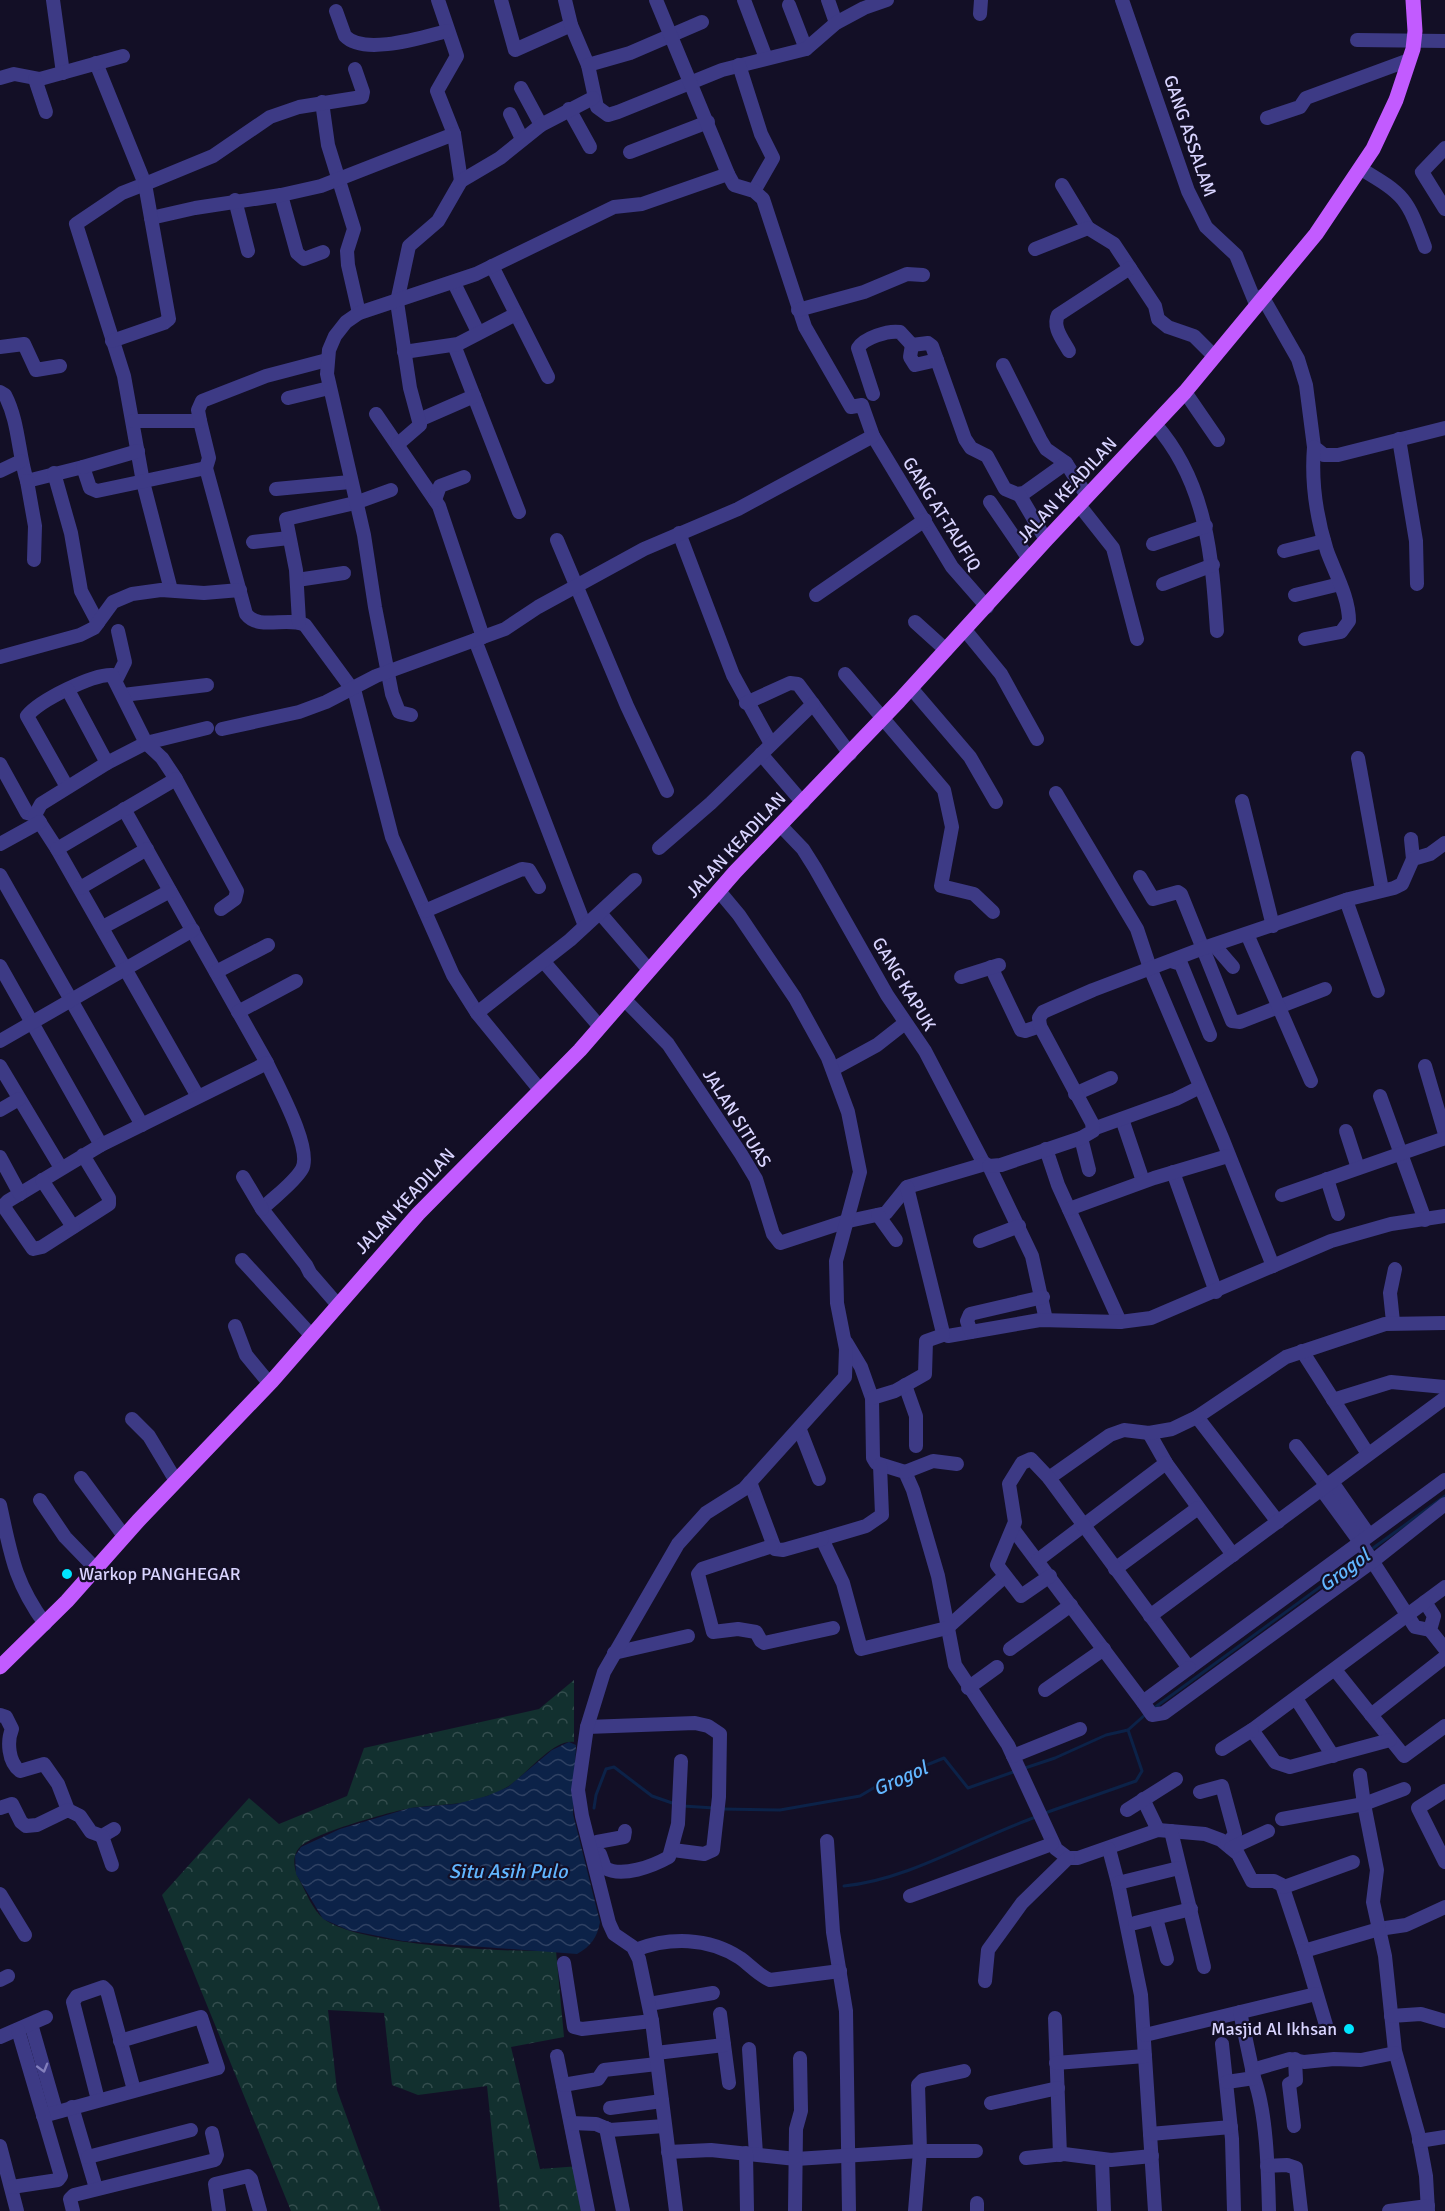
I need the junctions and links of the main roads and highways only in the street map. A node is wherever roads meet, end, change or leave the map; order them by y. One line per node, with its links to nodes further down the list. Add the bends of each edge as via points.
1 (1413, 0): 2 (main road, JALAN KEADILAN, via 1415,39 1409,60 1386,123 1361,169 1316,234 1158,428 1083,500 968,633 946,650 803,802 788,833 718,891 649,970 629,1003 600,1027 418,1214 269,1383 45,1624)
2 (0, 1666)

